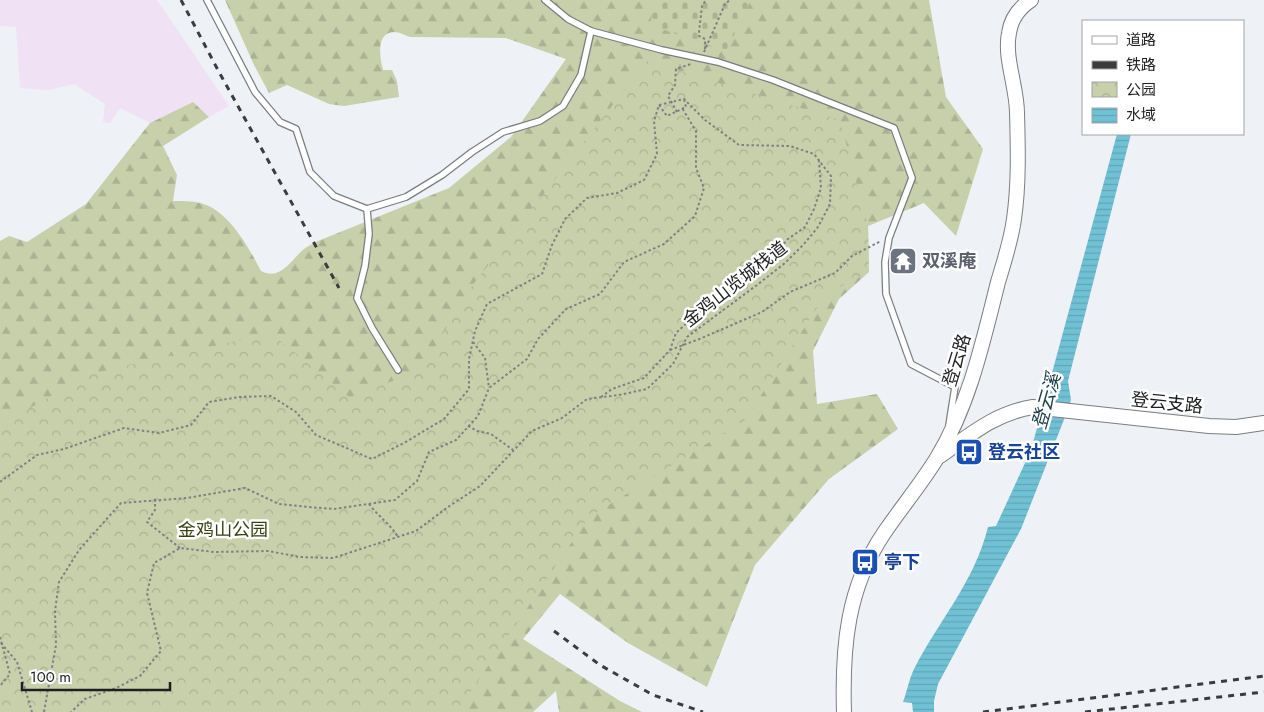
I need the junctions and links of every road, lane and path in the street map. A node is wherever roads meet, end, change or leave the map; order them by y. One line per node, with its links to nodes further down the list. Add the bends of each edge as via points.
1 (208, 0): 14 (lane, via 255,92 280,122 296,129 310,172 334,196)
2 (545, 0): 6 (lane, via 568,19)
3 (706, 0): 7 (path, via 702,6 699,32 705,40)
4 (730, 0): 7 (path, via 725,4)
5 (1025, 0): 23 (street, 登云路, via 1015,15 1008,42 1018,112 1014,220 970,386)
6 (591, 31): 8 (lane); 14 (lane, via 581,75 563,106 540,121 503,132 406,197)
7 (705, 49): 8 (path, via 704,53)
8 (694, 57): 12 (path, via 692,64 676,69 675,85 668,96); 15 (lane, via 773,80 894,128 912,178)
9 (684, 99): 10 (path, bridge); 11 (path, via 686,107); 13 (path, 金鸡山览城栈道, bridge, via 705,120 739,145 790,146 814,154)
10 (659, 105): 12 (path, via 666,116); 16 (path, bridge, via 654,122 657,154 644,180 617,192 587,198 565,220 542,274 487,304)
11 (682, 108): 12 (path); 19 (path, via 696,131 696,168 704,188 695,216 664,244 624,262 600,294 566,309 538,339 527,359)
12 (677, 112)
13 (819, 162): 17 (path, via 821,188 804,227 788,239 756,276 712,302 691,319 676,333); 20 (path, 金鸡山览城栈道, bridge, via 832,176 830,204 804,244 758,285 687,337 673,364 646,389)
14 (367, 210): 18 (lane, via 369,234 357,298)
15 (890, 238): 17 (path, via 874,243 852,256 835,273 790,292 762,312); 23 (lane, via 886,294 911,364 955,387)
16 (473, 342): 19 (path, via 485,358); 26 (path, bridge, via 468,359 470,389 444,419 372,459 316,435 296,412 271,396 238,397 209,402 191,425 159,433 124,428 37,455)
17 (670, 350): 20 (path, via 644,378 612,389)
18 (398, 370)
19 (489, 388): 22 (path, via 478,416)
20 (601, 397): 24 (path, 金鸡山览城栈道, bridge, via 587,399 562,418 532,431)
21 (1264, 423): 25 (street, 登云支路, via 1209,426 1043,407 1017,410 994,419)
22 (468, 426): 24 (path, via 491,434); 28 (path, via 456,440 429,452 417,481 394,500)
23 (949, 436): 25 (street, 登云路)
24 (513, 450): 29 (path, 金鸡山览城栈道, bridge, via 480,486 416,531)
25 (937, 458): 37 (street, 登云路, via 883,534 862,573 846,634)
26 (0, 482)
27 (155, 499): 28 (path, via 188,498 245,488 279,504 334,509); 30 (path, via 156,510 148,522); 35 (path, via 121,503 79,550 59,582 55,611 56,645)
28 (369, 504): 29 (path, via 390,524)
29 (398, 537): 30 (path, 金鸡山览城栈道, bridge, via 333,558 299,557 269,551 214,552)
30 (180, 548): 36 (path, bridge, via 154,563 147,593 161,651 140,676 85,699)
31 (0, 637): 32 (path)
32 (2, 643): 33 (path, via 10,674); 34 (path, via 16,662)
33 (0, 686)
34 (32, 712)
35 (44, 712)
36 (71, 712)
37 (844, 712)

